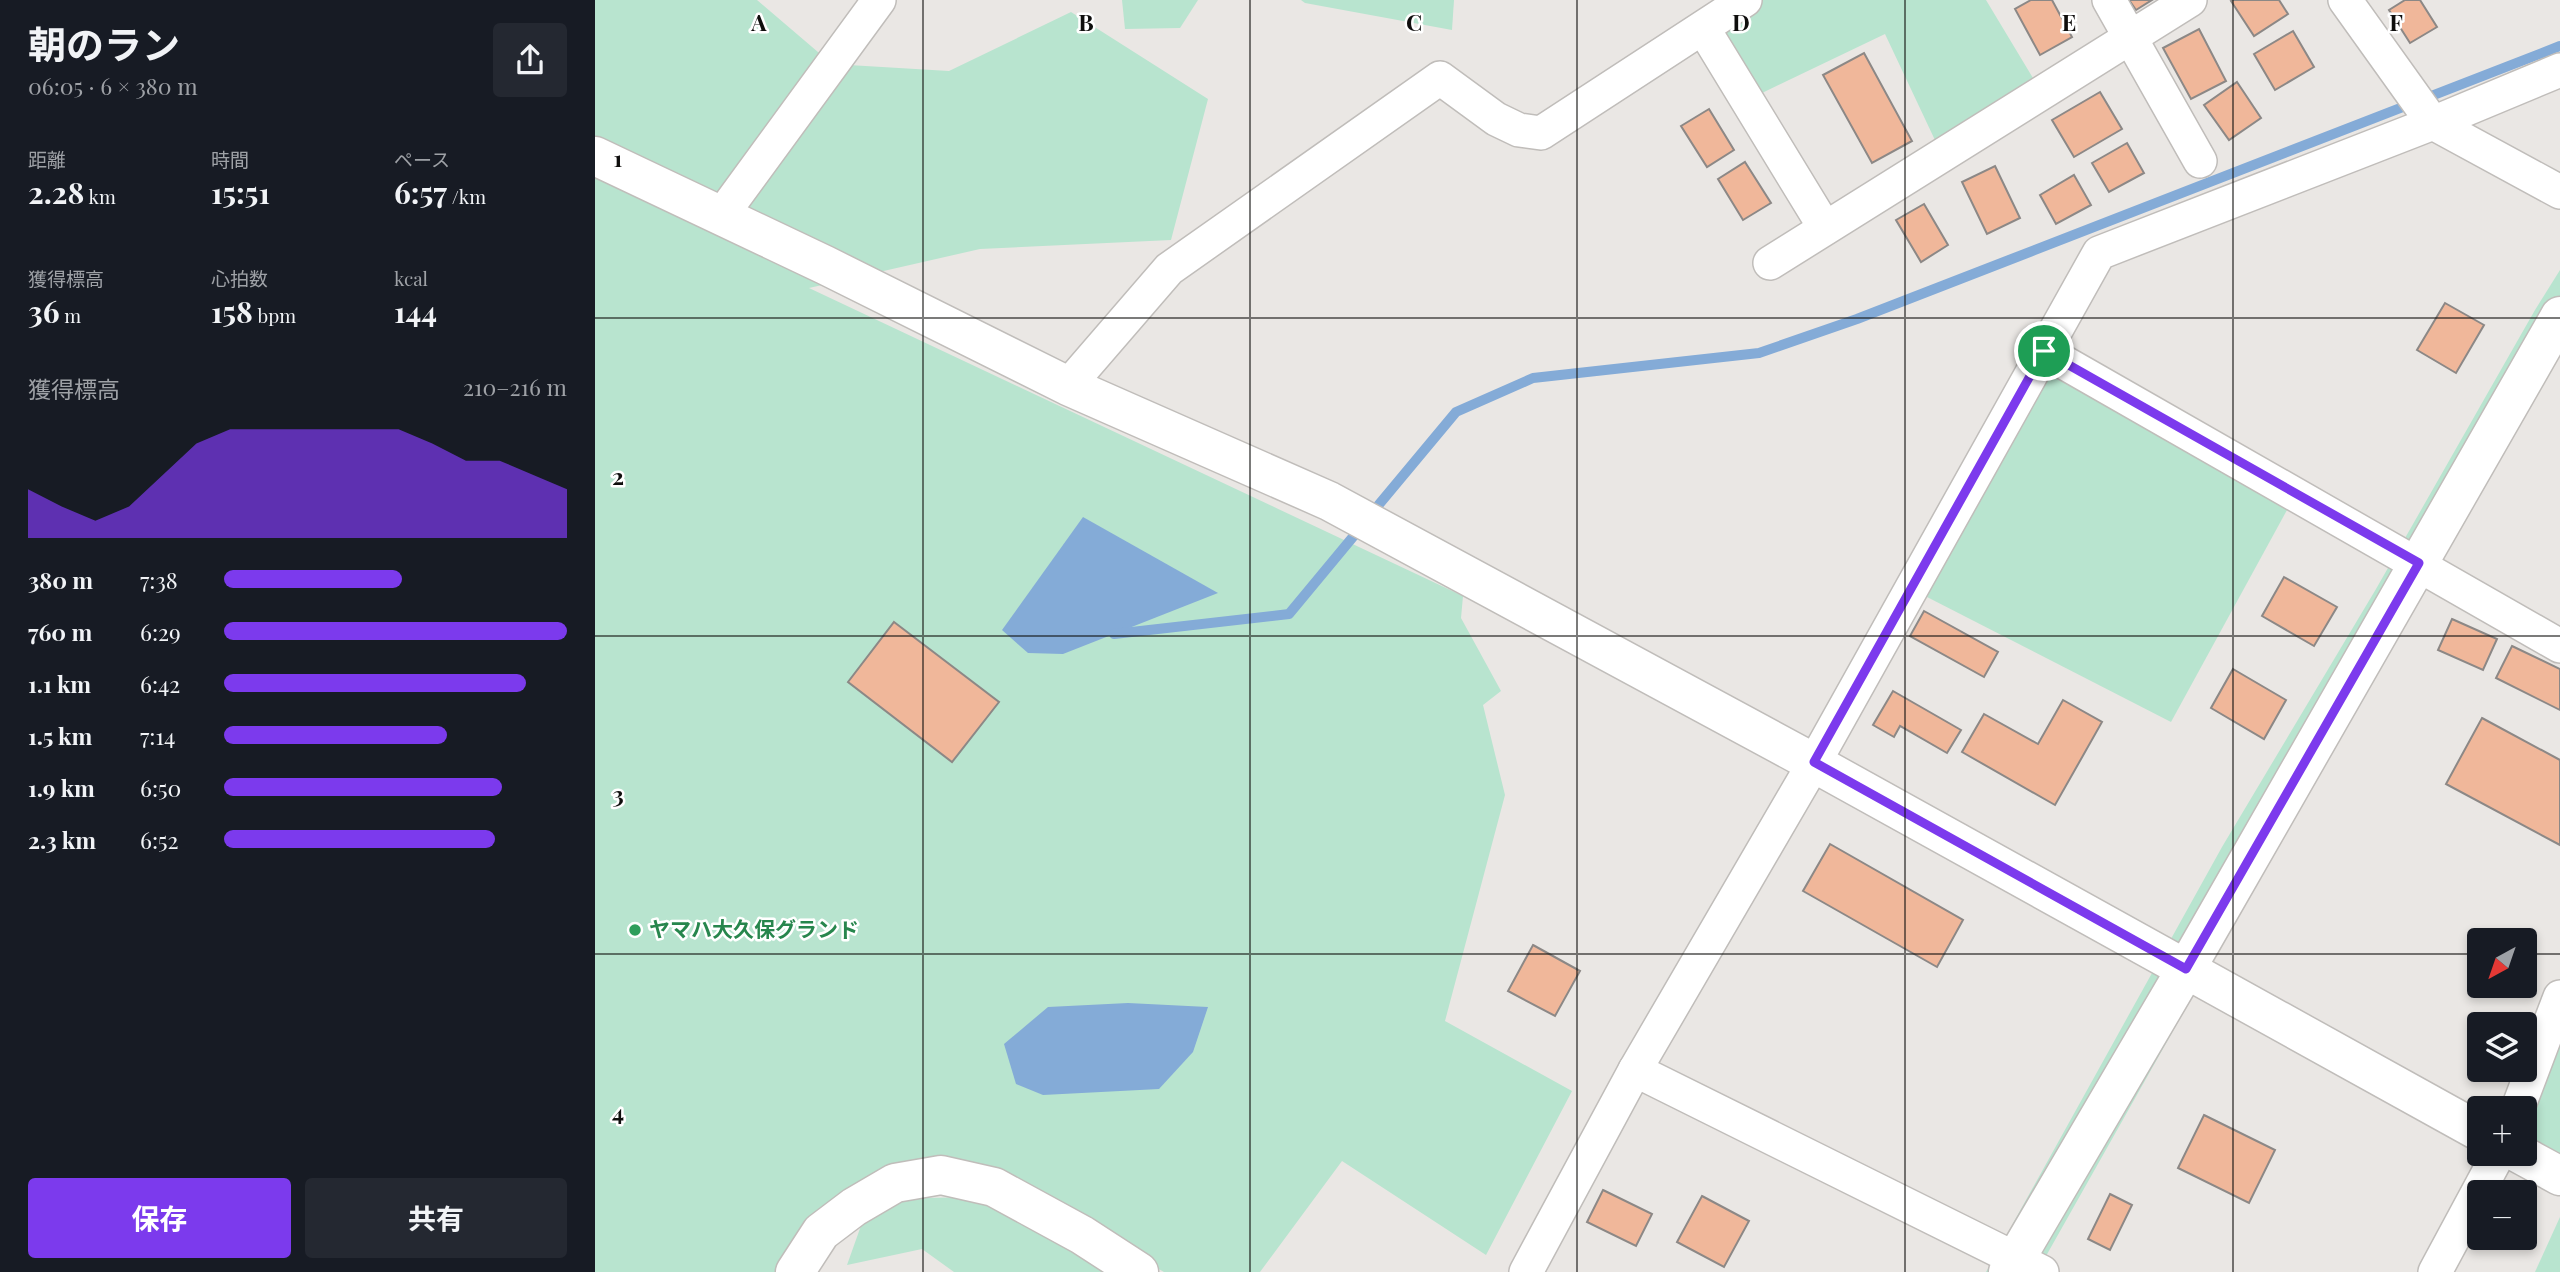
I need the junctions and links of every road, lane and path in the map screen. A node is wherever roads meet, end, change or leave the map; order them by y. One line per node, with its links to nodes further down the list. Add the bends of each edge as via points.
1 (879, 0): 13 (street)
2 (1745, 0): 6 (street)
3 (2109, 0): 7 (street)
4 (2190, 0): 7 (street)
5 (2345, 0): 9 (street)
6 (1703, 28): 14 (street); 18 (street, via 1541,133 1519,130 1496,119 1440,78 1169,269)
7 (2131, 37): 11 (street); 14 (street)
8 (2560, 70): 9 (street)
9 (2433, 123): 12 (street); 17 (street, via 2099,253)
10 (595, 156): 13 (street)
11 (2200, 162)
12 (2560, 192)
13 (721, 216): 18 (street)
14 (1825, 228): 15 (street)
15 (1770, 263)
16 (2560, 316): 19 (street)
17 (2044, 351): 19 (street); 21 (street)
18 (1068, 386): 21 (street, via 1329,501)
19 (2419, 563): 20 (street); 22 (street)
20 (2560, 646)
21 (1814, 762): 22 (street); 24 (street)
22 (2186, 969): 26 (street); 30 (street)
23 (2560, 997): 25 (street)
24 (1636, 1070): 30 (street); 33 (street)
25 (2523, 1096)
26 (2467, 1125)
27 (2537, 1163): 29 (street)
28 (2492, 1166): 34 (street)
29 (2560, 1176)
30 (2021, 1268)
31 (795, 1272): 32 (street, via 821,1232 854,1207 895,1183 941,1175 994,1187)
32 (1139, 1272)
33 (1526, 1272)
34 (2435, 1272)

